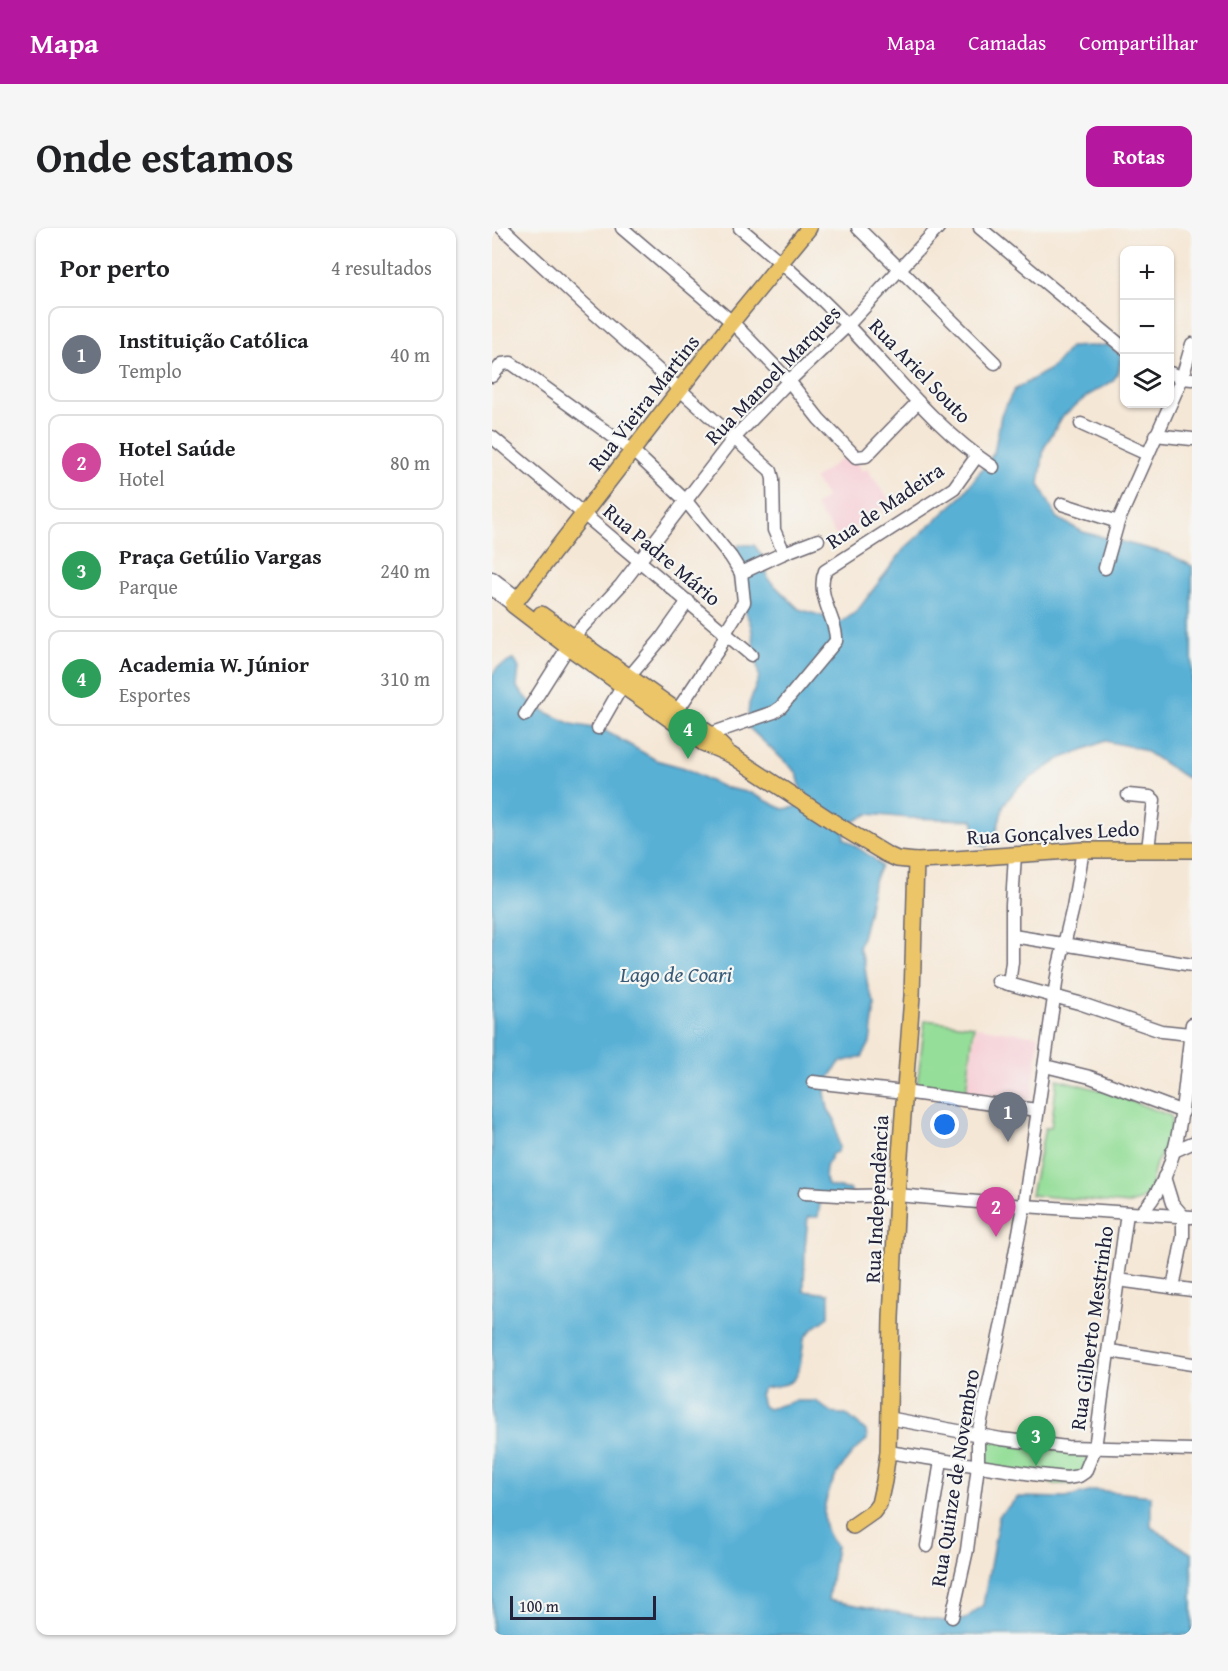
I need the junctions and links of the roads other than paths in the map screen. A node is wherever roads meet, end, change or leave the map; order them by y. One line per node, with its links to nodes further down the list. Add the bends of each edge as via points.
1 (502, 228): 18 (street)
2 (622, 228): 10 (street)
3 (740, 228): 8 (street, Rua Ariel Souto)
4 (809, 228): 8 (main road, Rua Vieira Martins)
5 (858, 228): 9 (street)
6 (938, 228): 9 (street, Rua Manoel Marques)
7 (980, 228): 12 (street)
8 (780, 262): 10 (main road, Rua Vieira Martins); 11 (street, Rua Ariel Souto)
9 (899, 269): 11 (street, Rua Manoel Marques); 14 (street)
10 (732, 322): 17 (street); 18 (main road, Rua Vieira Martins)
11 (848, 326): 17 (street, Rua Manoel Marques); 19 (street, Rua Ariel Souto)
12 (1120, 344)
13 (1192, 344): 16 (street)
14 (995, 363)
15 (492, 376): 25 (street, via 502,364 511,363)
16 (1187, 378): 21 (street)
17 (789, 381): 19 (street, via 819,420 856,457 866,456); 23 (street, Rua Manoel Marques)
18 (680, 390): 23 (street); 25 (main road, Rua Vieira Martins)
19 (918, 402): 27 (street, Rua Ariel Souto)
20 (1081, 424): 26 (street)
21 (1155, 435): 24 (street); 26 (street)
22 (492, 437): 31 (street, Rua Padre Mário)
23 (734, 438): 29 (street, Rua Manoel Marques); 34 (street, via 771,471 774,530)
24 (1192, 439)
25 (633, 451): 29 (street); 31 (main road, Rua Vieira Martins)
26 (1147, 454): 32 (street)
27 (977, 456): 28 (street, Rua Ariel Souto); 49 (street, Rua de Madeira, via 954,488 825,571 823,588 836,641 781,707)
28 (993, 467)
29 (686, 501): 35 (street, Rua Manoel Marques); 37 (street)
30 (1062, 504): 32 (street)
31 (583, 514): 35 (street, Rua Padre Mário); 41 (main road, Rua Vieira Martins)
32 (1118, 522): 36 (street)
33 (818, 540): 34 (street)
34 (783, 553): 37 (street)
35 (639, 561): 40 (street, Rua Padre Mário); 43 (street, Rua Manoel Marques)
36 (1105, 568)
37 (741, 573): 42 (street, via 744,602)
38 (492, 578): 41 (street)
39 (492, 590): 41 (street)
40 (688, 601): 42 (street, Rua Padre Mário); 45 (street)
41 (516, 602): 43 (main road)
42 (726, 634): 44 (street, Rua Padre Mário); 46 (street)
43 (570, 642): 45 (main road); 47 (street, Rua Manoel Marques)
44 (752, 655)
45 (626, 682): 46 (main road); 48 (street); 49 (main road)
46 (677, 711): 49 (main road)
47 (525, 715)
48 (598, 728)
49 (706, 738): 55 (main road, Rua Gonçalves Ledo, via 886,854)
50 (1128, 795): 51 (street, via 1154,800)
51 (1148, 849): 52 (main road, Rua Gonçalves Ledo); 53 (main road, Rua Gonçalves Ledo)
52 (1083, 850): 54 (main road, Rua Gonçalves Ledo); 57 (street, Rua Quinze de Novembro)
53 (1192, 850)
54 (1015, 854): 55 (main road, Rua Gonçalves Ledo); 56 (street)
55 (916, 861): 63 (main road, Rua Independência, via 912,996)
56 (1013, 936): 57 (street); 59 (street, via 1003,982)
57 (1064, 944): 58 (street); 59 (street, Rua Quinze de Novembro)
58 (1192, 965)
59 (1054, 996): 60 (street, via 1161,1031); 61 (street, Rua Quinze de Novembro)
60 (1191, 1029): 65 (street)
61 (1045, 1066): 64 (street, Rua Quinze de Novembro); 65 (street, via 1090,1077)
62 (813, 1083): 63 (street)
63 (904, 1092): 64 (street); 72 (main road, Rua Independência)
64 (1037, 1110): 73 (street, Rua Quinze de Novembro)
65 (1183, 1112): 66 (street)
66 (1180, 1126): 67 (street); 69 (street)
67 (1192, 1137)
68 (1192, 1143): 69 (street)
69 (1172, 1152): 70 (street)
70 (1164, 1177): 75 (street, via 1158,1194); 76 (street, via 1172,1203)
71 (806, 1193): 72 (street)
72 (897, 1196): 73 (street); 82 (main road, Rua Independência)
73 (1024, 1206): 74 (street); 83 (street, Rua Quinze de Novembro)
74 (1127, 1213): 75 (street); 77 (street, Rua Gilberto Mestrinho)
75 (1141, 1213): 76 (street)
76 (1187, 1216): 78 (street)
77 (1118, 1280): 78 (street); 80 (street, Rua Gilberto Mestrinho)
78 (1173, 1288): 79 (street)
79 (1192, 1290)
80 (1110, 1351): 81 (street); 84 (street, Rua Gilberto Mestrinho)
81 (1192, 1364)
82 (888, 1418): 83 (street); 86 (main road, Rua Independência)
83 (978, 1434): 84 (street, via 1066,1448); 88 (street, Rua Quinze de Novembro)
84 (1095, 1448): 85 (street); 88 (street, via 1084,1472 1067,1478)
85 (1192, 1450)
86 (888, 1452): 87 (street); 89 (main road, Rua Independência, via 879,1504)
87 (941, 1461): 88 (street); 90 (street)
88 (978, 1466): 91 (street, Rua Quinze de Novembro, via 967,1550)
89 (853, 1526)
90 (927, 1546)
91 (952, 1617)

